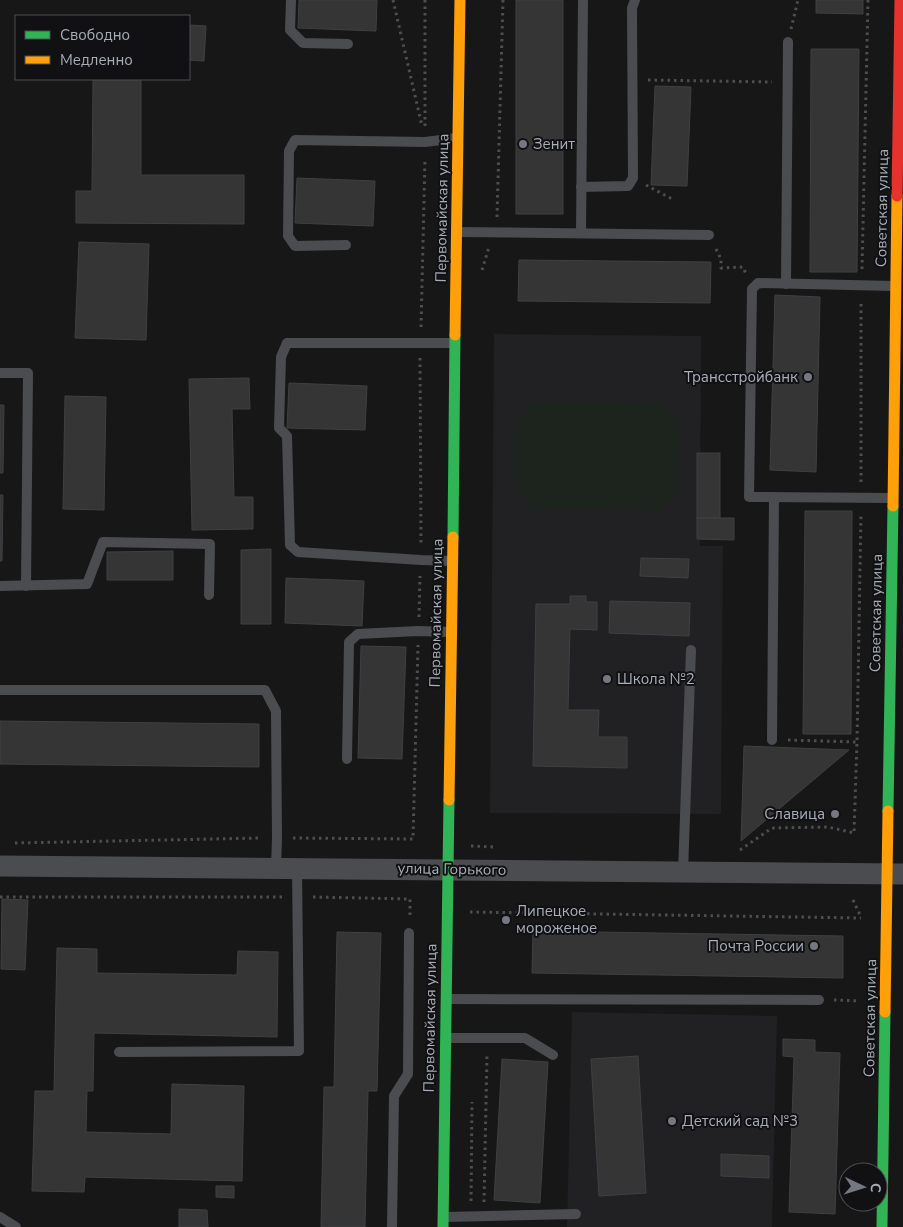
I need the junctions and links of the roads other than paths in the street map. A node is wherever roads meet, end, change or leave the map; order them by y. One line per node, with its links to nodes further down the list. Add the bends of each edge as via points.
1 (291, 0): 7 (lane, via 290,30 303,43)
2 (460, 0): 8 (main road, Первомайская улица)
3 (583, 0): 9 (lane)
4 (635, 0): 9 (lane, via 632,8 633,178 628,186)
5 (900, 0): 15 (main road, Советская улица)
6 (788, 42): 14 (lane)
7 (348, 44)
8 (458, 138): 10 (main road, Первомайская улица); 13 (lane, via 425,142 295,140 289,151 288,236 295,246)
9 (581, 187): 11 (lane)
10 (457, 232): 11 (lane); 16 (main road, Первомайская улица)
11 (580, 233): 12 (lane)
12 (709, 235)
13 (346, 245)
14 (786, 284): 15 (lane); 19 (lane, via 758,283 752,289 750,496)
15 (896, 286): 18 (main road, Советская улица)
16 (456, 343): 21 (main road, Первомайская улица); 21 (lane, via 287,343 281,357 279,419 279,428 287,436 290,545 298,552)
17 (0, 373): 23 (lane, via 28,374)
18 (898, 398): 20 (main road, Советская улица)
19 (774, 497): 20 (lane); 30 (lane)
20 (892, 498): 27 (main road, Советская улица)
21 (452, 560): 25 (main road, Первомайская улица)
22 (0, 586): 23 (lane)
23 (26, 586): 24 (lane, via 88,584 103,542 210,544)
24 (209, 595)
25 (451, 632): 31 (lane, via 358,634 349,642); 35 (main road, Первомайская улица)
26 (691, 650): 36 (lane)
27 (890, 650): 28 (lane); 37 (main road, Советская улица)
28 (903, 651)
29 (0, 690): 33 (lane, via 265,690 276,711)
30 (772, 740)
31 (347, 759)
32 (0, 866): 33 (street, улица Горького)
33 (276, 868): 34 (street, улица Горького)
34 (297, 868): 35 (street, улица Горького); 42 (lane, via 299,1051)
35 (448, 869): 36 (street, улица Горького); 39 (main road, Первомайская улица)
36 (683, 872): 37 (street, улица Горького)
37 (895, 874): 49 (main road, Советская улица)
38 (409, 933): 48 (lane, via 408,1074 394,1096)
39 (446, 999): 40 (lane); 41 (main road, Первомайская улица)
40 (819, 1000)
41 (445, 1038): 43 (lane, via 525,1038); 46 (main road, Первомайская улица)
42 (119, 1052)
43 (553, 1055)
44 (576, 1214): 46 (lane, via 484,1216)
45 (0, 1217): 47 (lane)
46 (443, 1222)
47 (16, 1227)
48 (392, 1227)
49 (882, 1227)

